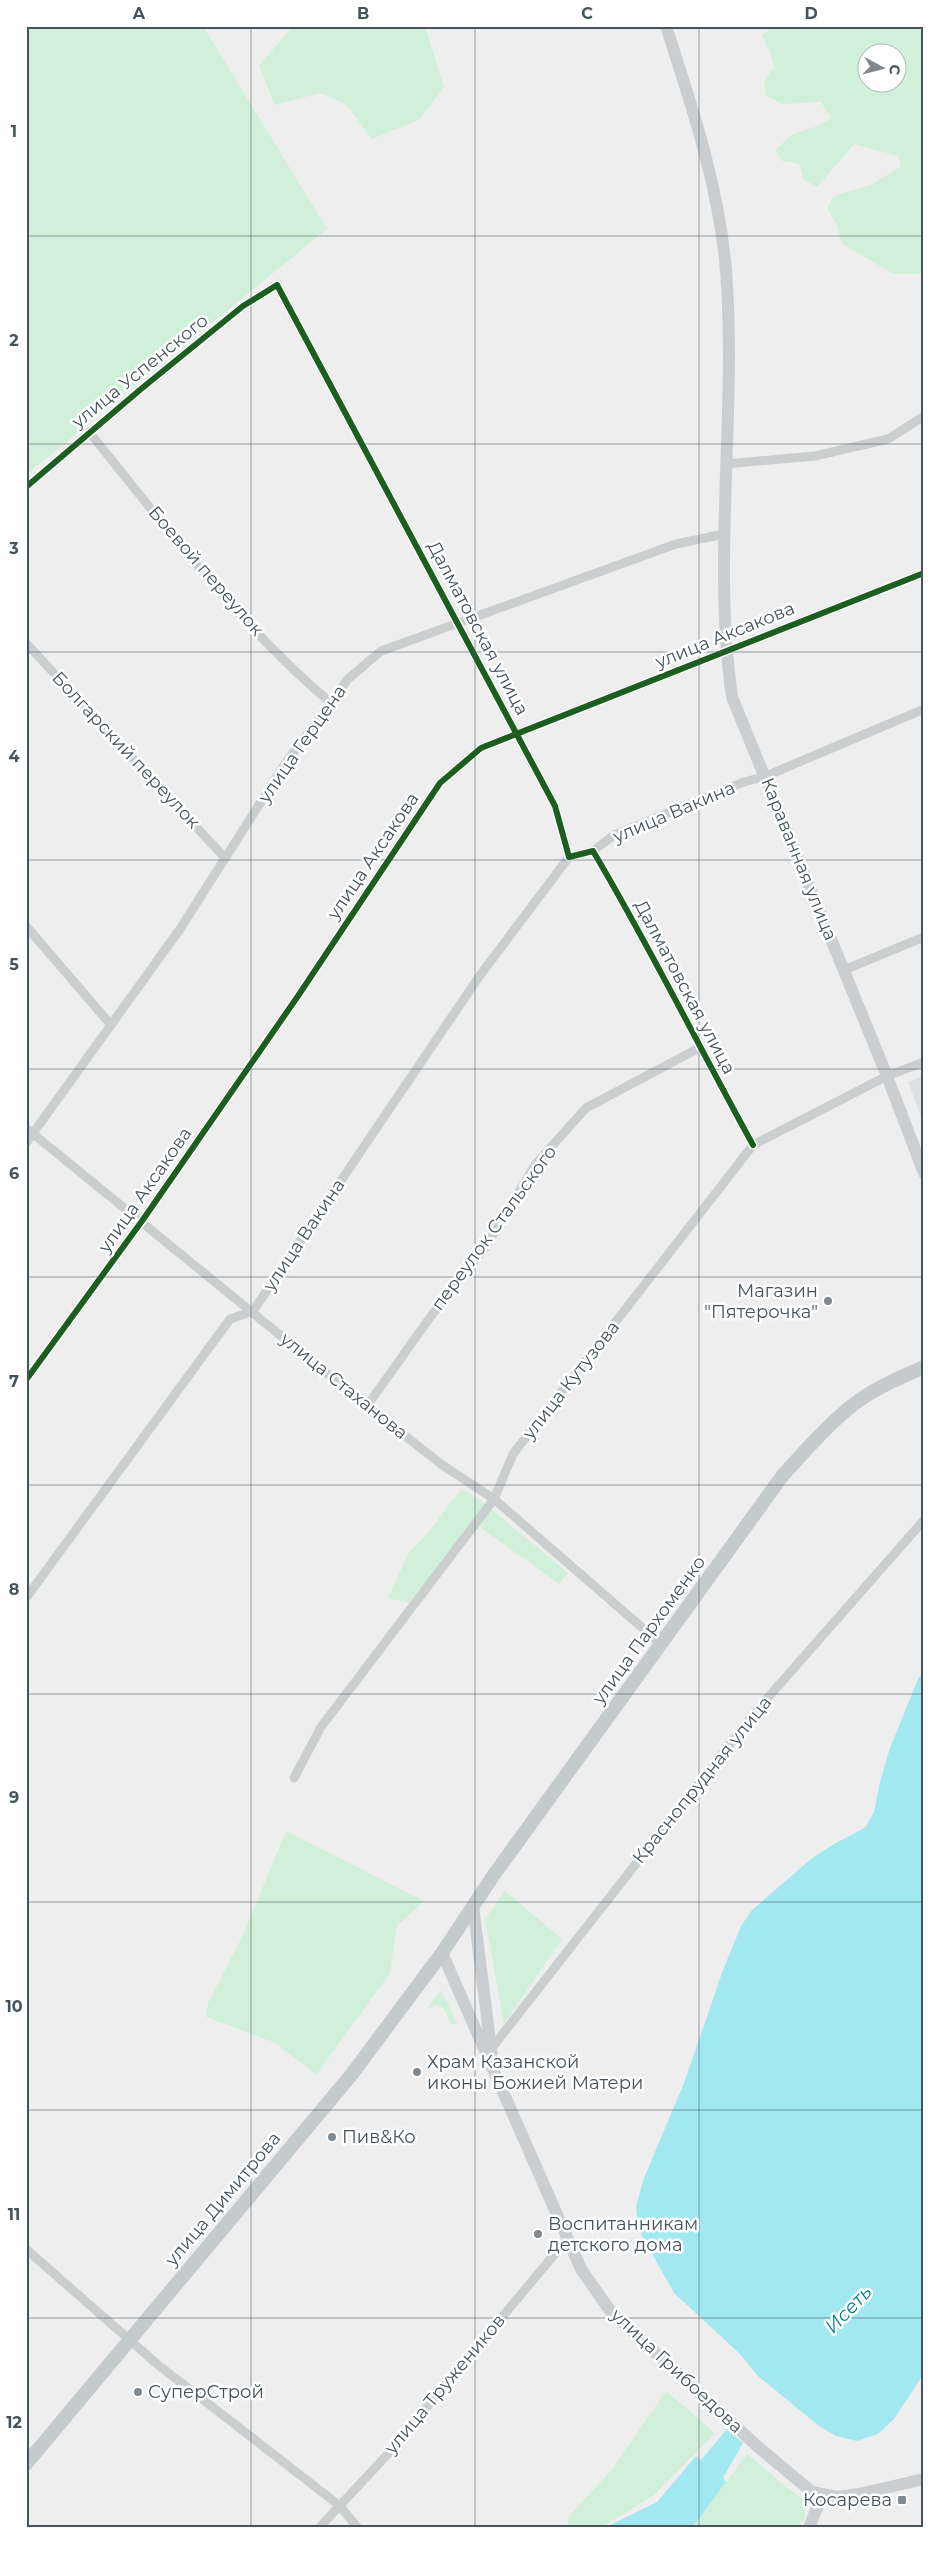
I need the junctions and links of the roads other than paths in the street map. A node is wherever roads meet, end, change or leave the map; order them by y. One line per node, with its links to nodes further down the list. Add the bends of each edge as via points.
1 (666, 26): 5 (street, Караванная улица, via 705,149 718,203 726,272)
2 (277, 285): 4 (street, улица Успенского, via 243,306); 9 (street, Далматовская улица)
3 (924, 416): 5 (street, via 888,439 815,456)
4 (89, 432): 6 (street, улица Успенского); 12 (street, Боевой переулок, via 219,590 295,672)
5 (726, 464): 7 (street, Караванная улица)
6 (26, 487)
7 (724, 534): 9 (street, улица Герцена, via 676,544); 11 (street, Караванная улица)
8 (924, 573): 11 (street, улица Аксакова)
9 (458, 623): 12 (street, улица Герцена, via 381,651 348,679); 14 (street, Далматовская улица)
10 (26, 643): 18 (street, Болгарский переулок)
11 (726, 651): 14 (street, улица Аксакова); 15 (street, Караванная улица, via 732,697)
12 (331, 702): 18 (street, улица Герцена, via 285,764)
13 (924, 709): 15 (street, улица Вакина)
14 (518, 735): 17 (street, Далматовская улица, via 555,806); 30 (street, улица Аксакова, via 482,748 440,783)
15 (766, 776): 16 (street, улица Вакина, via 614,836); 21 (street, Караванная улица)
16 (593, 851): 17 (street); 23 (street, Далматовская улица, via 633,920)
17 (569, 857): 31 (street, улица Вакина, via 478,978)
18 (225, 858): 22 (street, улица Герцена, via 180,929)
19 (26, 926): 22 (street)
20 (924, 936): 21 (street)
21 (844, 970): 25 (street, Караванная улица)
22 (111, 1025): 26 (street, улица Герцена)
23 (699, 1048): 28 (street, Далматовская улица); 34 (street, переулок Стальского, via 586,1108 535,1164 485,1248 431,1316)
24 (924, 1062): 25 (street, улица Кутузова)
25 (887, 1076): 28 (street, улица Кутузова); 29 (street, Караванная улица)
26 (30, 1130): 27 (street, улица Герцена); 30 (street, улица Стаханова)
27 (26, 1143)
28 (752, 1145): 35 (street, улица Кутузова, via 513,1454)
29 (924, 1173)
30 (142, 1221): 31 (street, улица Стаханова); 33 (street, улица Аксакова)
31 (253, 1311): 34 (street, улица Стаханова); 37 (street, via 230,1319)
32 (924, 1367): 38 (main road, улица Пархоменко, via 859,1401 830,1425 783,1475)
33 (26, 1380)
34 (367, 1406): 35 (street, улица Стаханова, via 441,1464)
35 (494, 1499): 38 (street, улица Стаханова); 39 (street, улица Кутузова, via 321,1727)
36 (924, 1520): 42 (street, Краснопрудная улица, via 750,1718)
37 (26, 1598)
38 (662, 1644): 40 (main road, улица Пархоменко)
39 (294, 1778)
40 (473, 1906): 41 (main road, улица Пархоменко); 42 (street, улица Грибоедова)
41 (442, 1953): 43 (street, улица Грибоедова); 46 (main road, улица Димитрова, via 352,2074)
42 (491, 2049): 43 (street, улица Грибоедова)
43 (494, 2072): 44 (street, улица Грибоедова)
44 (568, 2238): 49 (street, улица Грибоедова, via 581,2269 611,2312 757,2446 812,2492); 50 (street, улица Тружеников, via 386,2456)
45 (26, 2249): 46 (street)
46 (130, 2340): 47 (main road, улица Димитрова); 50 (street)
47 (26, 2464)
48 (924, 2479): 49 (street, улица Грибоедова, via 859,2494)
49 (822, 2495): 53 (street)
50 (340, 2506): 51 (street, улица Тружеников); 52 (street)
51 (319, 2528)
52 (358, 2528)
53 (809, 2528)

